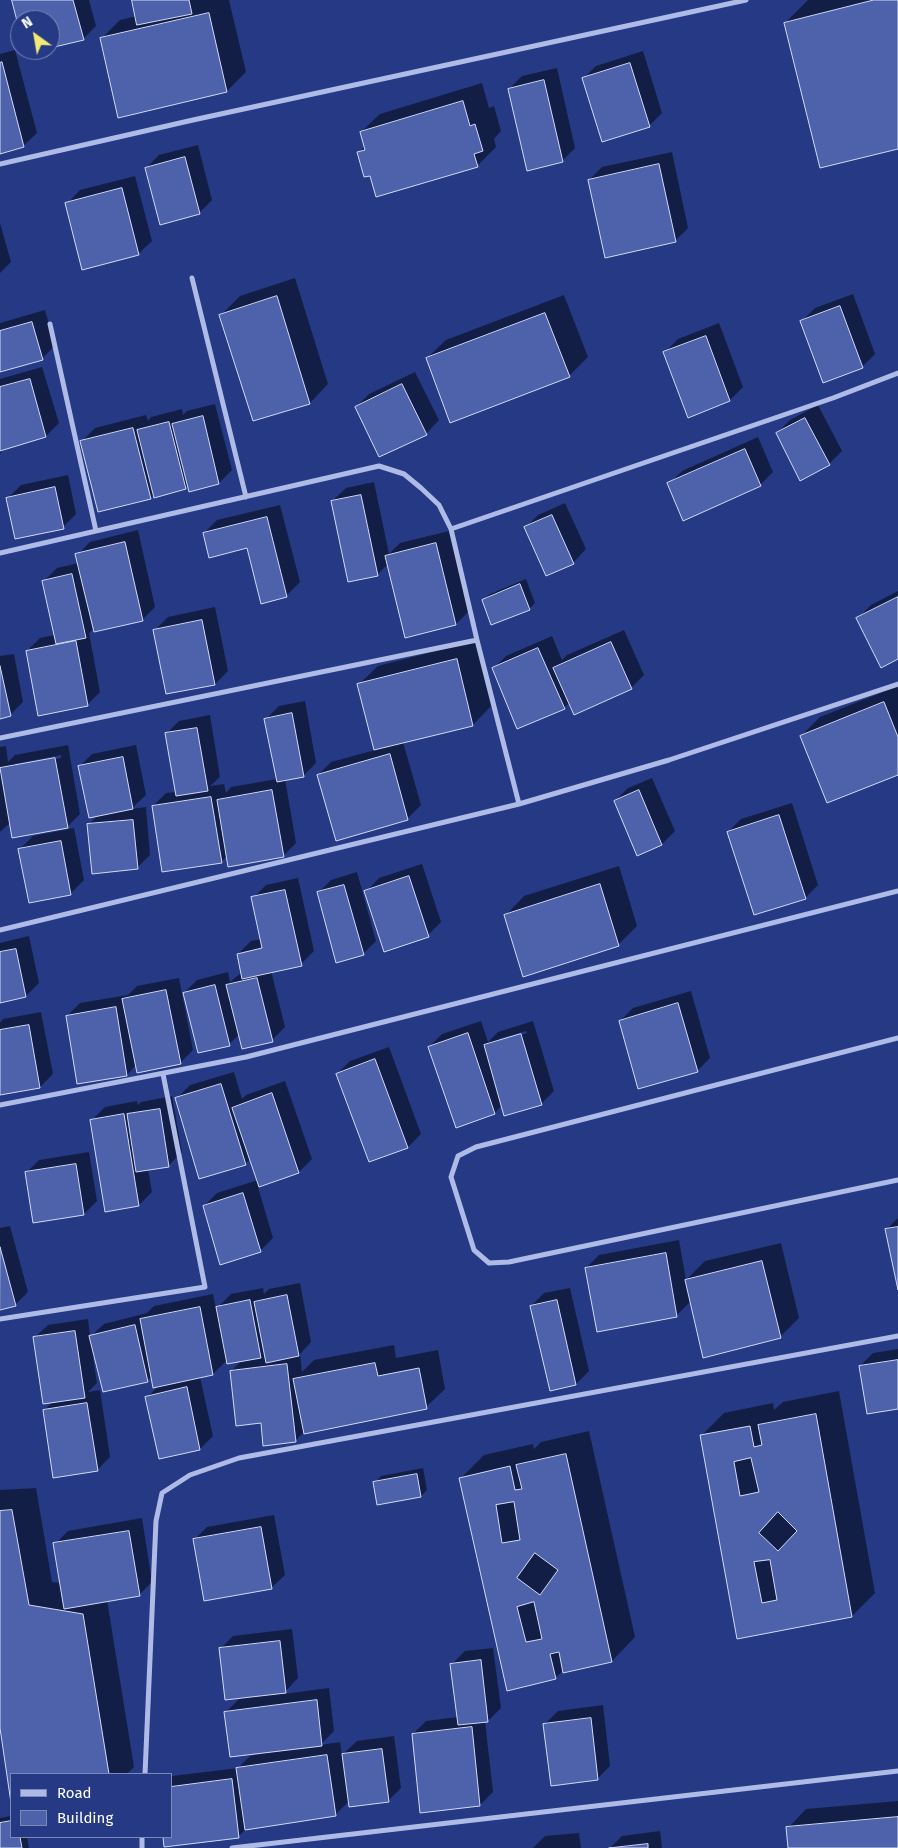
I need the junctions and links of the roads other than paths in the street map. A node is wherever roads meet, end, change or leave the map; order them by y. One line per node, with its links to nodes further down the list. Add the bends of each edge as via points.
1 (746, 0): 2 (street)
2 (0, 164)
3 (192, 278): 6 (street)
4 (50, 324): 8 (street)
5 (898, 373): 7 (street)
6 (246, 496): 7 (street, via 379,466 404,474 422,488 438,505); 8 (street)
7 (451, 530): 10 (street)
8 (96, 531): 9 (street)
9 (0, 553)
10 (477, 640): 12 (street); 13 (street)
11 (898, 684): 13 (street, via 669,760)
12 (0, 738)
13 (518, 804): 15 (street)
14 (898, 891): 17 (street, via 246,1057)
15 (0, 930)
16 (898, 1038): 19 (street, via 476,1147 458,1156 451,1177 474,1250 489,1263 509,1262)
17 (163, 1074): 18 (street); 20 (street, via 205,1287)
18 (0, 1105)
19 (898, 1180)
20 (0, 1319)
21 (898, 1336): 23 (street, via 239,1458 190,1474 162,1493 156,1521)
22 (898, 1771): 24 (street)
23 (145, 1773)
24 (232, 1848)

